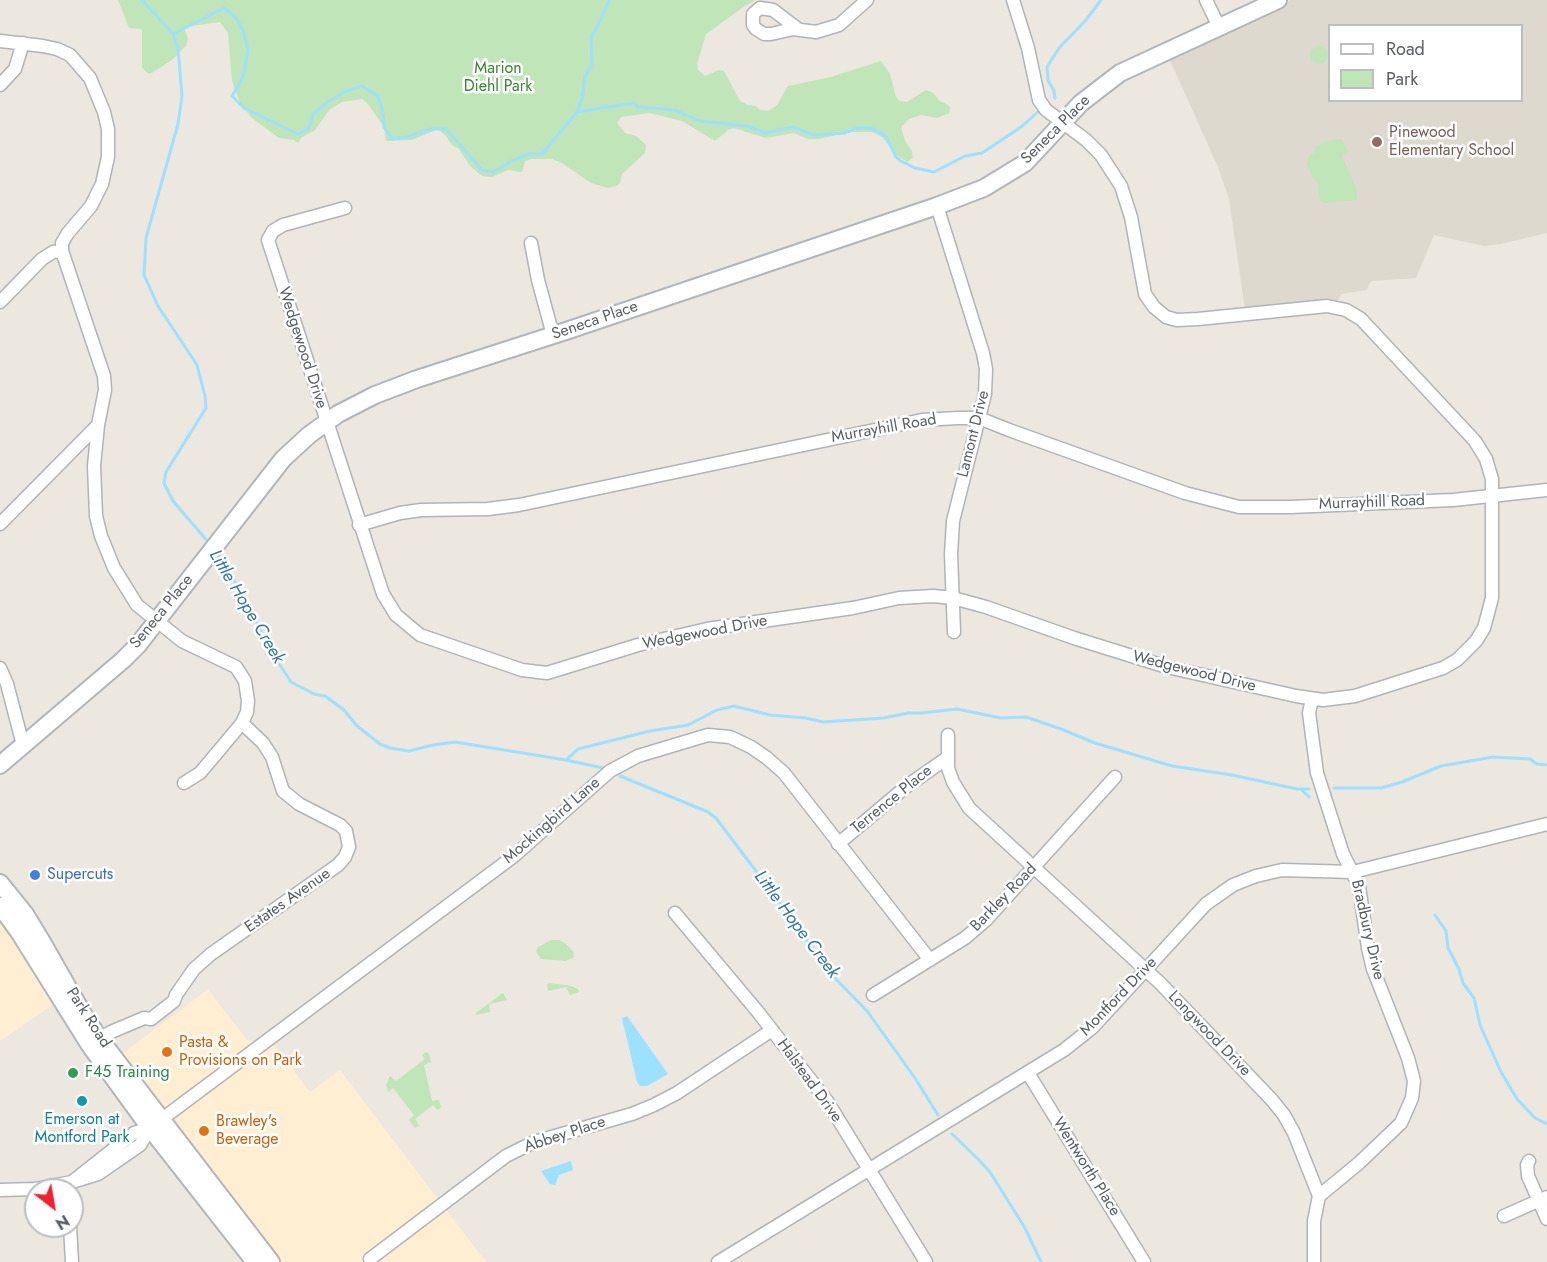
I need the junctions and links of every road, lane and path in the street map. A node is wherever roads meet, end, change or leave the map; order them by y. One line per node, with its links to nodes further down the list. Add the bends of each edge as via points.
1 (867, 0): 6 (street, via 828,29)
2 (1013, 0): 10 (street, Wedgewood Drive, via 1039,100)
3 (1206, 0): 5 (street)
4 (1278, 0): 5 (street, Seneca Place)
5 (1219, 27): 10 (street, Seneca Place, via 1120,73)
6 (798, 29)
7 (0, 41): 8 (street)
8 (24, 43): 9 (street, via 15,69); 14 (street, via 57,49 79,64 97,93 108,129 108,157 102,184 91,207 68,232)
9 (0, 85)
10 (1063, 122): 11 (street, Seneca Place, via 1025,163 966,196); 21 (street, Wedgewood Drive, via 1101,155 1121,186 1131,217 1145,294 1158,311 1177,320 1327,306 1351,312 1475,441 1486,459)
11 (938, 206): 16 (street, Seneca Place); 17 (street, Lamont Drive, via 983,353 986,386)
12 (345, 208): 18 (street, Wedgewood Drive, via 283,225 268,240)
13 (531, 243): 16 (street)
14 (62, 251): 15 (street, via 42,259); 19 (street, via 104,376)
15 (0, 302)
16 (553, 335): 18 (street, Seneca Place, via 375,395)
17 (979, 418): 21 (street, Murrayhill Road, via 1185,493 1239,507); 23 (street, Murrayhill Road, via 911,423 519,505 422,510); 24 (street, Lamont Drive, via 953,521)
18 (326, 423): 23 (street, Wedgewood Drive); 25 (street, Seneca Place, via 283,459)
19 (98, 425): 22 (street); 25 (street, via 94,496 101,536 128,592)
20 (1547, 490): 21 (street, Murrayhill Road)
21 (1492, 496): 28 (street, Wedgewood Drive, via 1492,598 1484,628 1468,650 1443,668 1365,693)
22 (0, 524)
23 (359, 525): 24 (street, Wedgewood Drive, via 382,594 407,626 420,635 533,672 561,670 638,645 707,629 899,598)
24 (953, 598): 26 (street, Lamont Drive); 28 (street, Wedgewood Drive, via 1167,667)
25 (156, 622): 29 (street, via 241,673 248,701); 31 (street, Seneca Place, via 123,660)
26 (954, 632)
27 (0, 668): 31 (street)
28 (1312, 699): 39 (street, Bradbury Drive, via 1311,737 1317,773 1343,854)
29 (242, 723): 35 (street, via 200,773); 47 (street, Estates Avenue, via 272,757 283,791 340,825 346,831 349,847 338,865 194,969 176,995 169,996 159,1008)
30 (948, 735): 32 (street, Longwood Drive)
31 (23, 745): 33 (street, Seneca Place)
32 (947, 758): 37 (street, Terrence Place); 38 (street, Longwood Drive, via 953,782 969,808)
33 (0, 765)
34 (1115, 777): 38 (street, Barkley Road)
35 (184, 783)
36 (1547, 824): 39 (street, Montford Drive)
37 (838, 844): 43 (street, Mockingbird Lane); 49 (street, Mockingbird Lane, via 784,773 767,758 730,737 708,735 638,756 599,779 514,856)
38 (1034, 867): 43 (street, Barkley Road, via 986,920); 44 (street, Longwood Drive)
39 (1353, 872): 44 (street, Montford Drive, via 1282,870 1233,885 1206,904); 55 (street, Bradbury Drive, via 1359,886 1373,969 1413,1073 1413,1089 1408,1109 1393,1133)
40 (0, 883): 47 (street, Park Road, via 36,933 83,1014)
41 (0, 906): 47 (street, Park Road)
42 (675, 913): 46 (street, Halstead Drive)
43 (930, 960): 45 (street, Barkley Road)
44 (1146, 970): 48 (street, Montford Drive, via 1093,1027); 55 (street, Longwood Drive, via 1284,1115)
45 (873, 994)
46 (772, 1030): 51 (street, Halstead Drive, via 826,1101); 60 (street, Abbey Place, via 654,1105 534,1142 506,1156)
47 (94, 1041): 49 (street, Park Road)
48 (1028, 1072): 51 (street, Montford Drive); 66 (street, Wentworth Place)
49 (156, 1124): 52 (street, Mockingbird Lane, via 126,1139); 62 (street, Park Road); 63 (street, Park Road)
50 (1529, 1161): 56 (street, via 1528,1176)
51 (868, 1169): 64 (street, Montford Drive); 65 (street, Halstead Drive)
52 (78, 1178)
53 (24, 1189): 54 (street, Mockingbird Lane)
54 (0, 1190)
55 (1319, 1196): 67 (street, via 1314,1221)
56 (1543, 1199): 57 (street); 58 (street)
57 (1504, 1216)
58 (1547, 1219)
59 (71, 1238): 61 (street)
60 (366, 1261)
61 (72, 1262)
62 (255, 1262)
63 (271, 1262)
64 (718, 1262)
65 (926, 1262)
66 (1144, 1262)
67 (1314, 1262)

